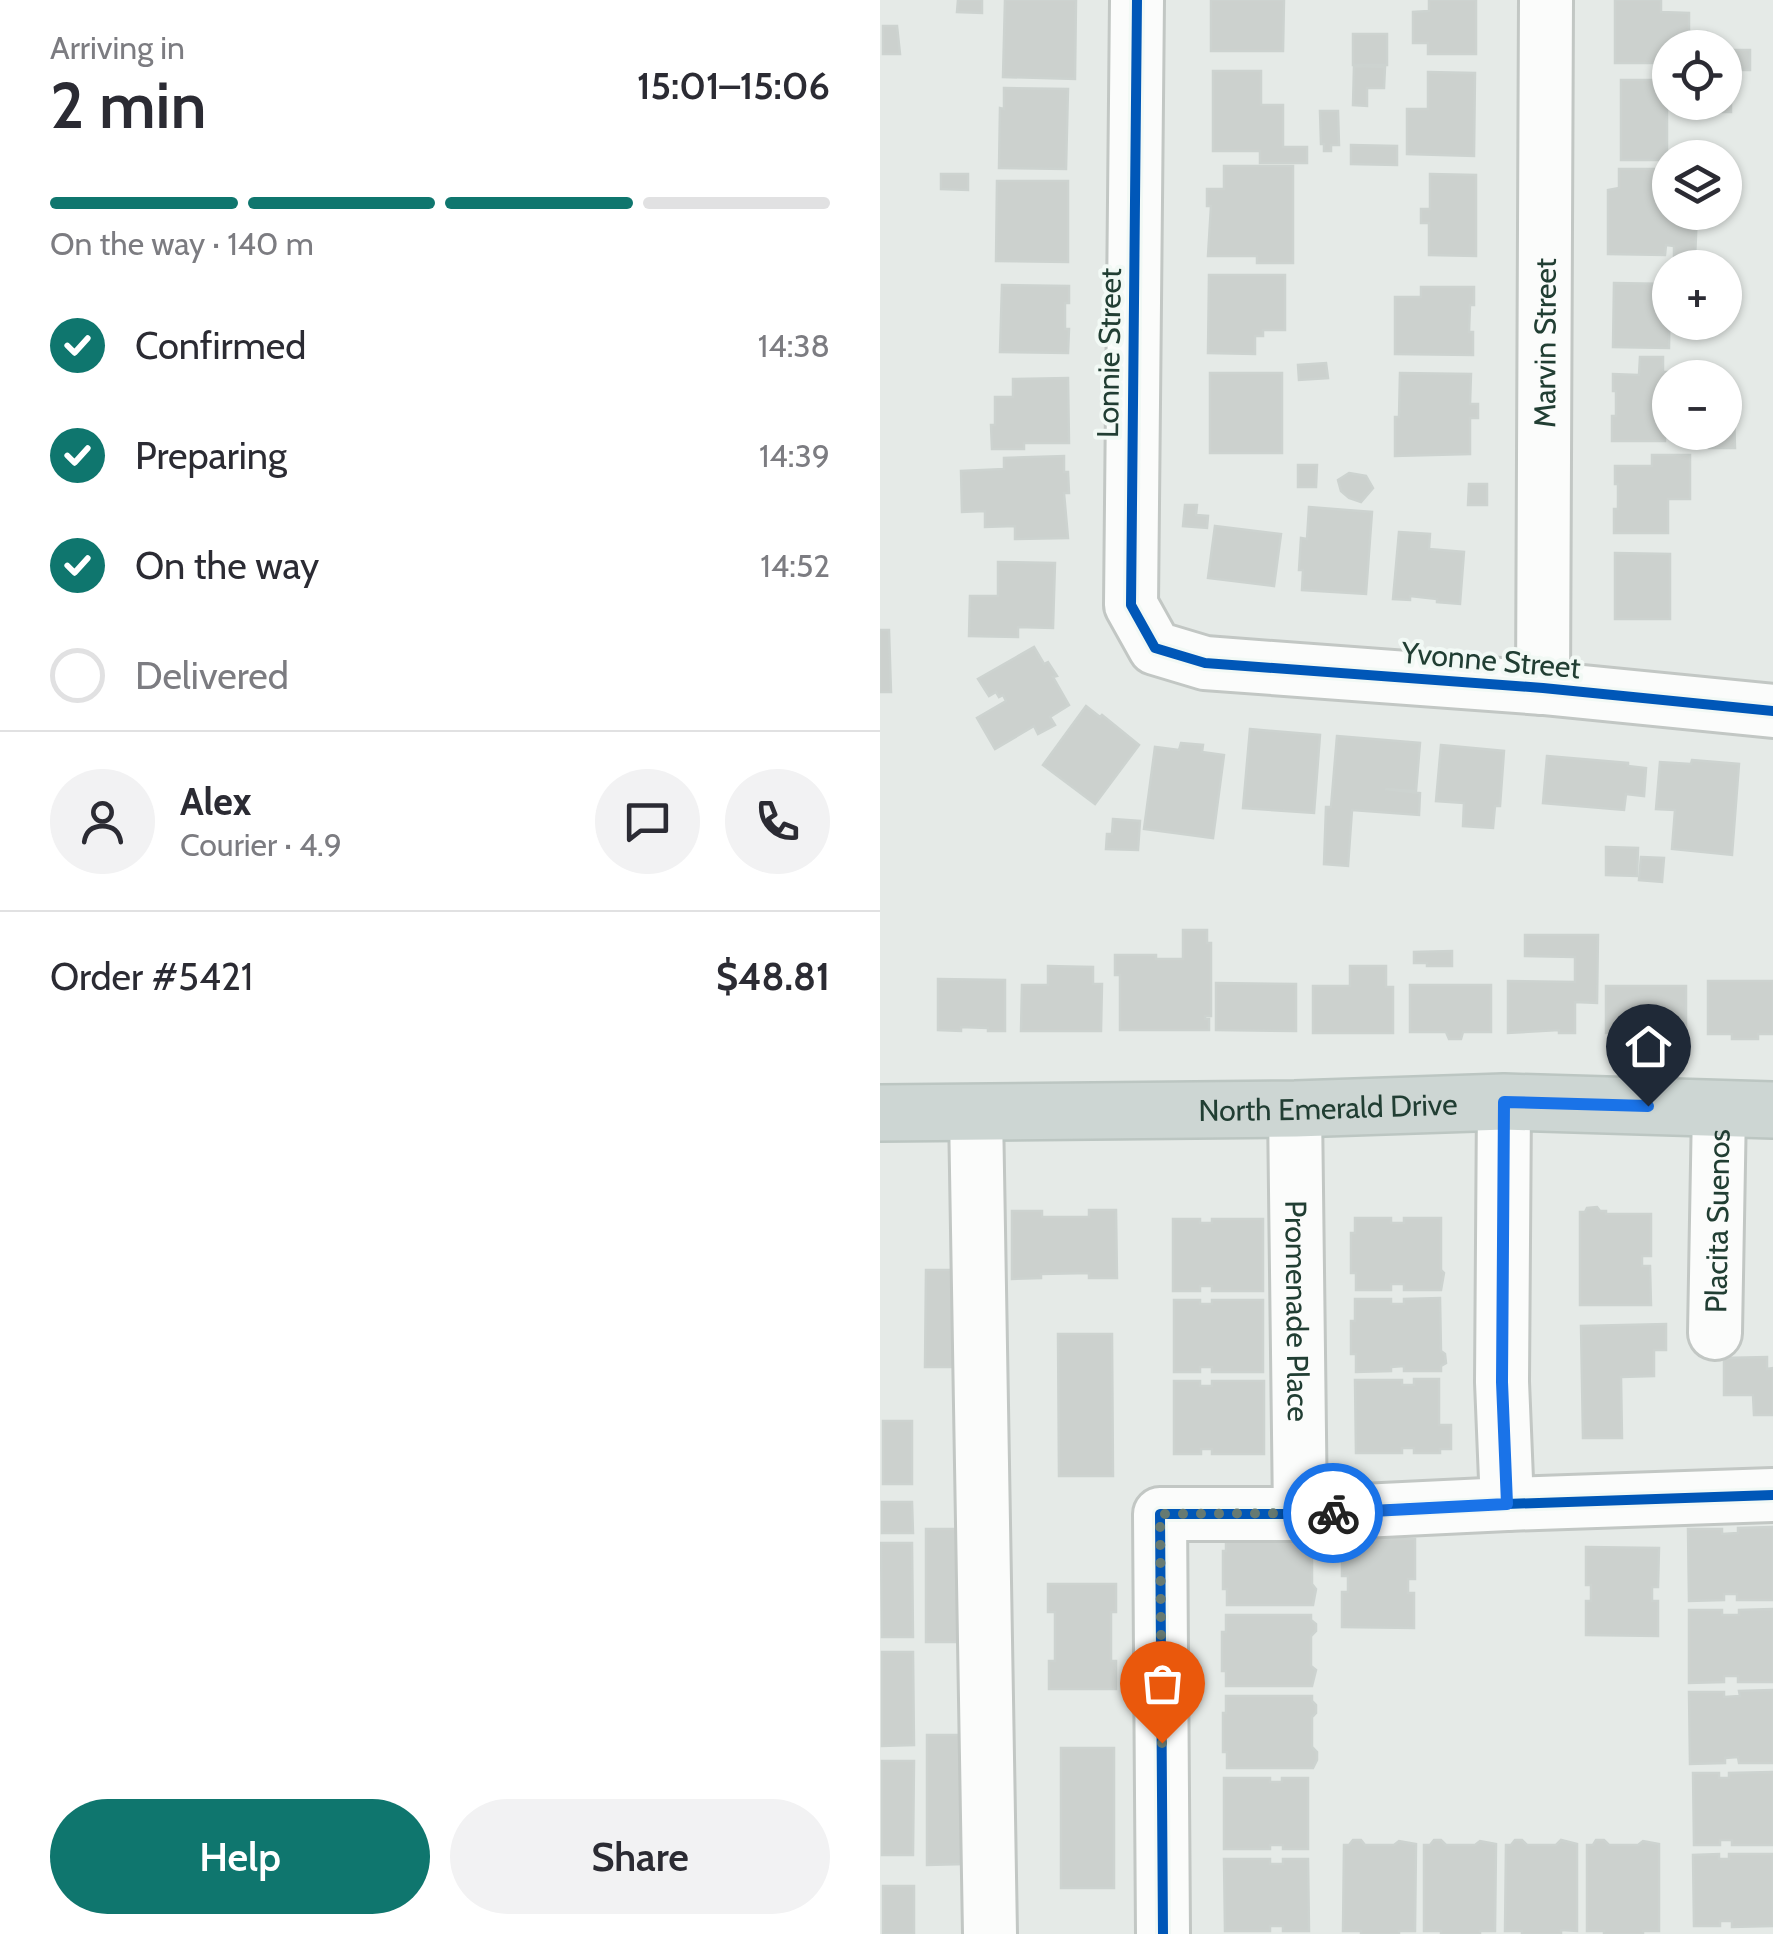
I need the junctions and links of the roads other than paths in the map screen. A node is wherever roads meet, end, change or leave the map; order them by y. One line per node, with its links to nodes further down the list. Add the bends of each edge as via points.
1 (1138, 0): 3 (street, Lonnie Street, via 1132,605 1155,648)
2 (1546, 0): 4 (street, Marvin Street)
3 (1205, 663): 4 (street, Yvonne Street)
4 (1544, 688): 5 (street, Yvonne Street)
5 (1773, 711)
6 (1504, 1102): 7 (main road, North Emerald Drive); 8 (main road, North Emerald Drive); 14 (street)
7 (1719, 1108): 9 (main road, North Emerald Drive); 12 (street, Placita Suenos)
8 (1295, 1109): 10 (main road, North Emerald Drive); 15 (street, Promenade Place)
9 (1773, 1110)
10 (976, 1112): 11 (main road, North Emerald Drive); 16 (street)
11 (880, 1113)
12 (1715, 1333)
13 (1773, 1495): 14 (street)
14 (1507, 1504): 15 (street)
15 (1300, 1514): 17 (street, via 1160,1514)
16 (990, 1934)
17 (1163, 1934)

